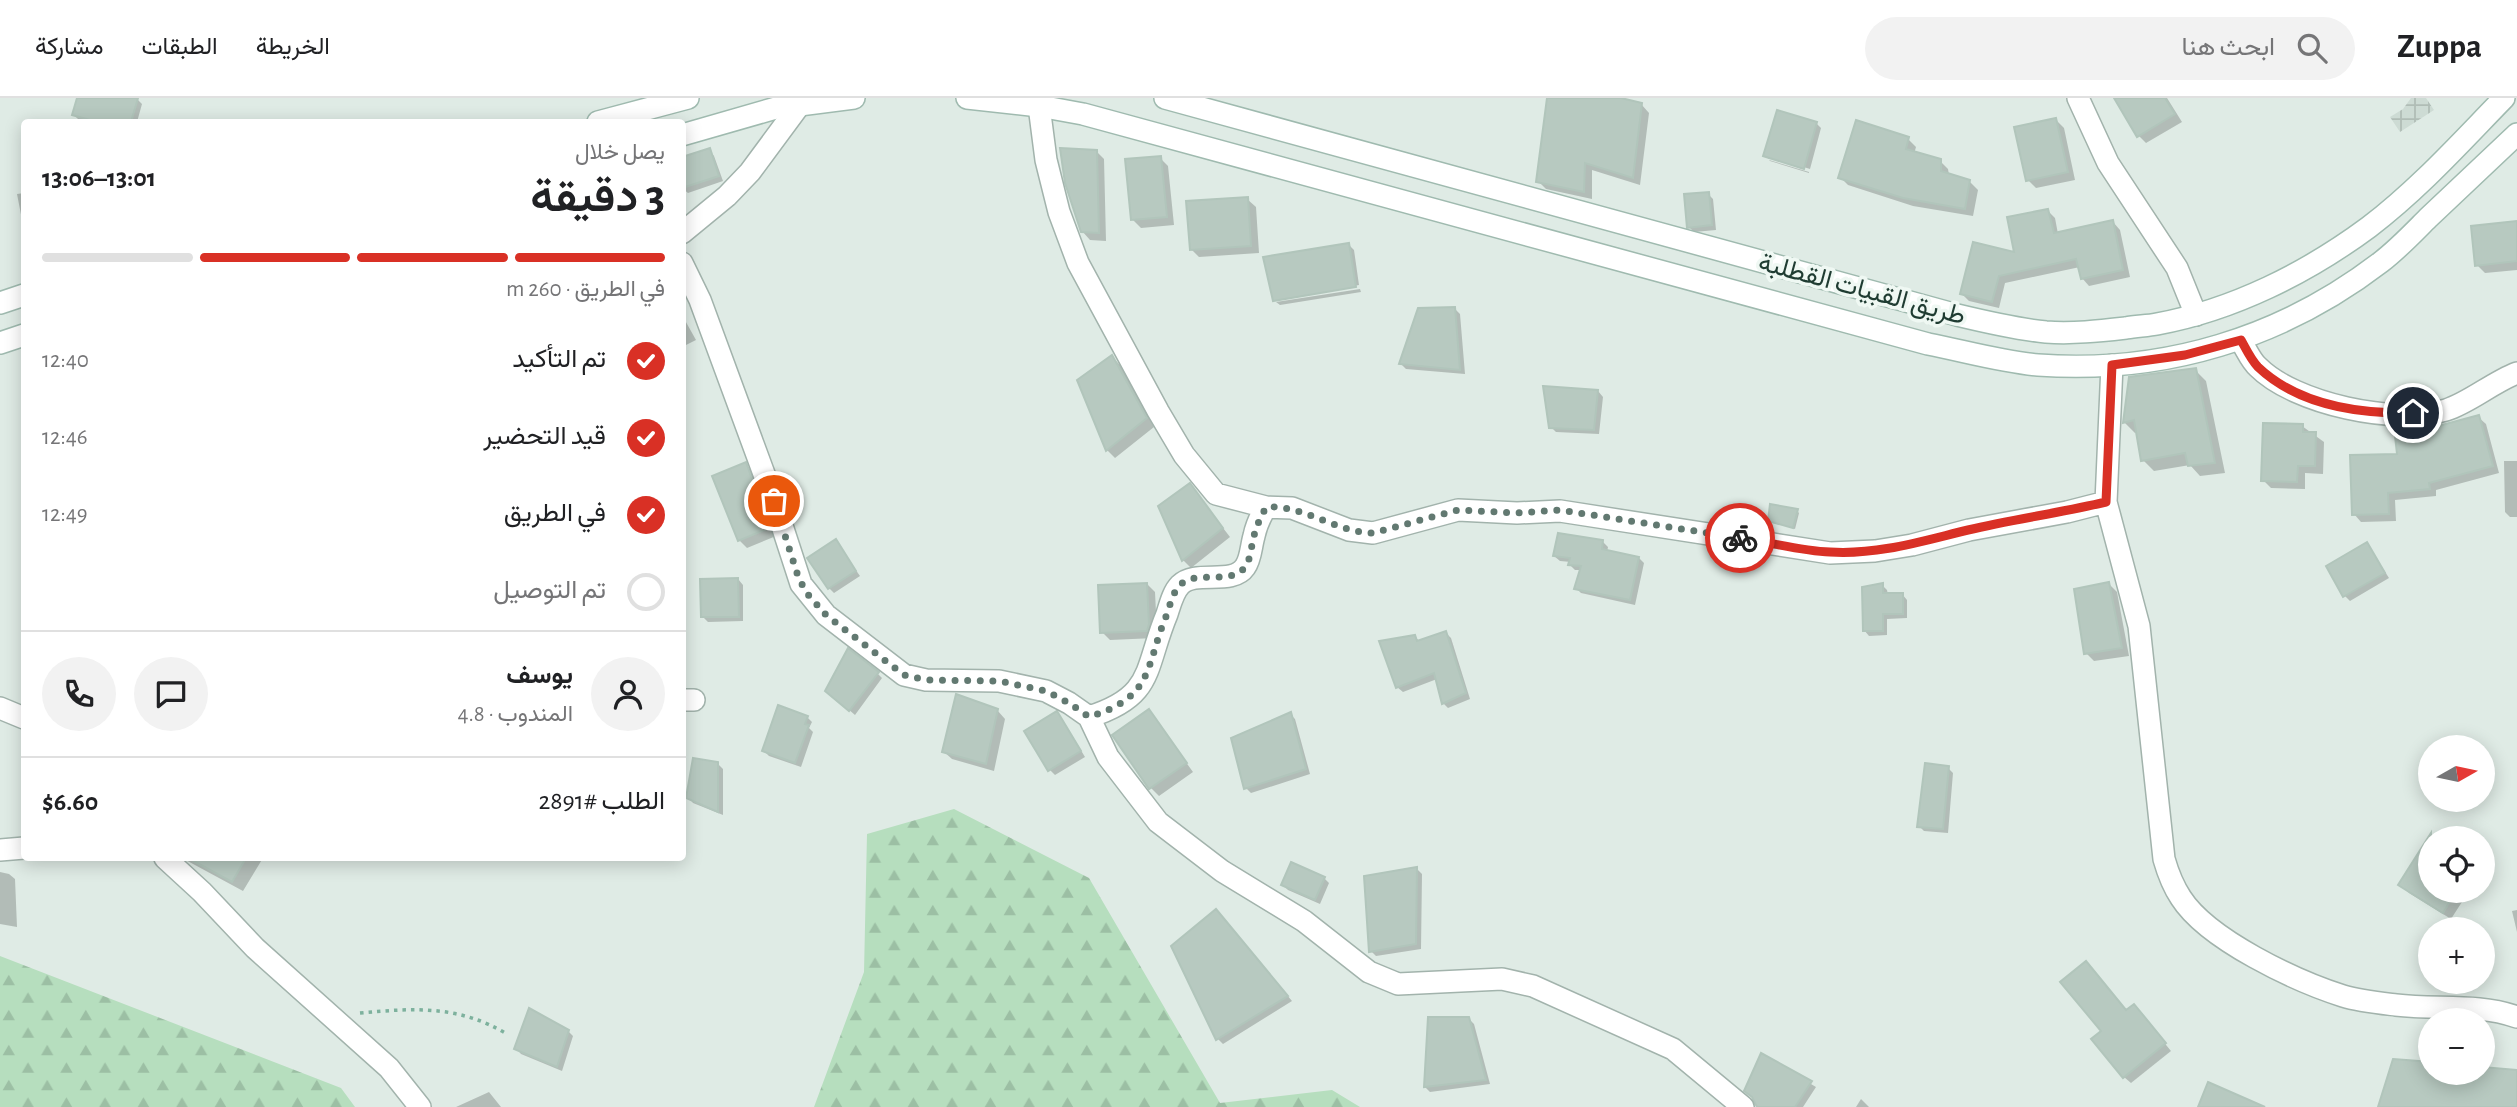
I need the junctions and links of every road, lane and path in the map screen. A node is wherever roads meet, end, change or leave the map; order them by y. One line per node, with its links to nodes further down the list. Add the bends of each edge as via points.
1 (688, 98): 9 (street)
2 (854, 98): 7 (street)
3 (967, 98): 8 (street)
4 (1166, 98): 17 (street, طريق القبيات القطلبة)
5 (2078, 98): 16 (street, via 2108,163 2177,268)
6 (2504, 98): 16 (street, طريق القبيات القطلبة, via 2369,227 2266,288)
7 (801, 103): 10 (street); 12 (street, via 750,172)
8 (1039, 106): 19 (street); 23 (street, via 1046,160 1078,263 1158,411 1184,455 1216,494)
9 (609, 119)
10 (686, 134)
11 (2517, 134): 18 (street, via 2384,260 2314,308)
12 (686, 230)
13 (686, 271): 26 (street, via 801,584 815,603 904,675 926,680 999,681 1046,691)
14 (21, 296): 15 (street)
15 (0, 303)
16 (2196, 315): 17 (street, طريق القبيات القطلبة, via 2156,325 2089,332)
17 (2003, 326): 19 (street)
18 (2241, 340): 20 (street, via 2185,355); 21 (street, via 2256,366 2285,388 2312,399 2384,414 2445,410)
19 (1996, 358): 20 (street, via 2036,365)
20 (2112, 365): 22 (street)
21 (2517, 373)
22 (2106, 502): 23 (street, via 1912,545 1837,552 1560,510 1458,510 1373,533 1349,530 1292,508); 31 (street, via 2139,625 2164,859 2182,900 2236,947 2344,996 2397,1005 2477,1008)
23 (1266, 507): 26 (street, via 1246,566 1237,574 1190,580 1178,587 1140,688 1122,704)
24 (0, 708): 25 (street)
25 (21, 717)
26 (1089, 717): 34 (street, via 1108,757 1158,822 1222,871 1304,920 1369,972 1398,984 1502,979 1533,986 1673,1049)
27 (21, 848): 28 (street)
28 (0, 850)
29 (168, 861): 30 (street)
30 (330, 1015): 32 (path, via 433,1010 471,1016); 33 (street, via 389,1068)
31 (2517, 1017)
32 (507, 1034)
33 (420, 1107)
34 (1743, 1107)

